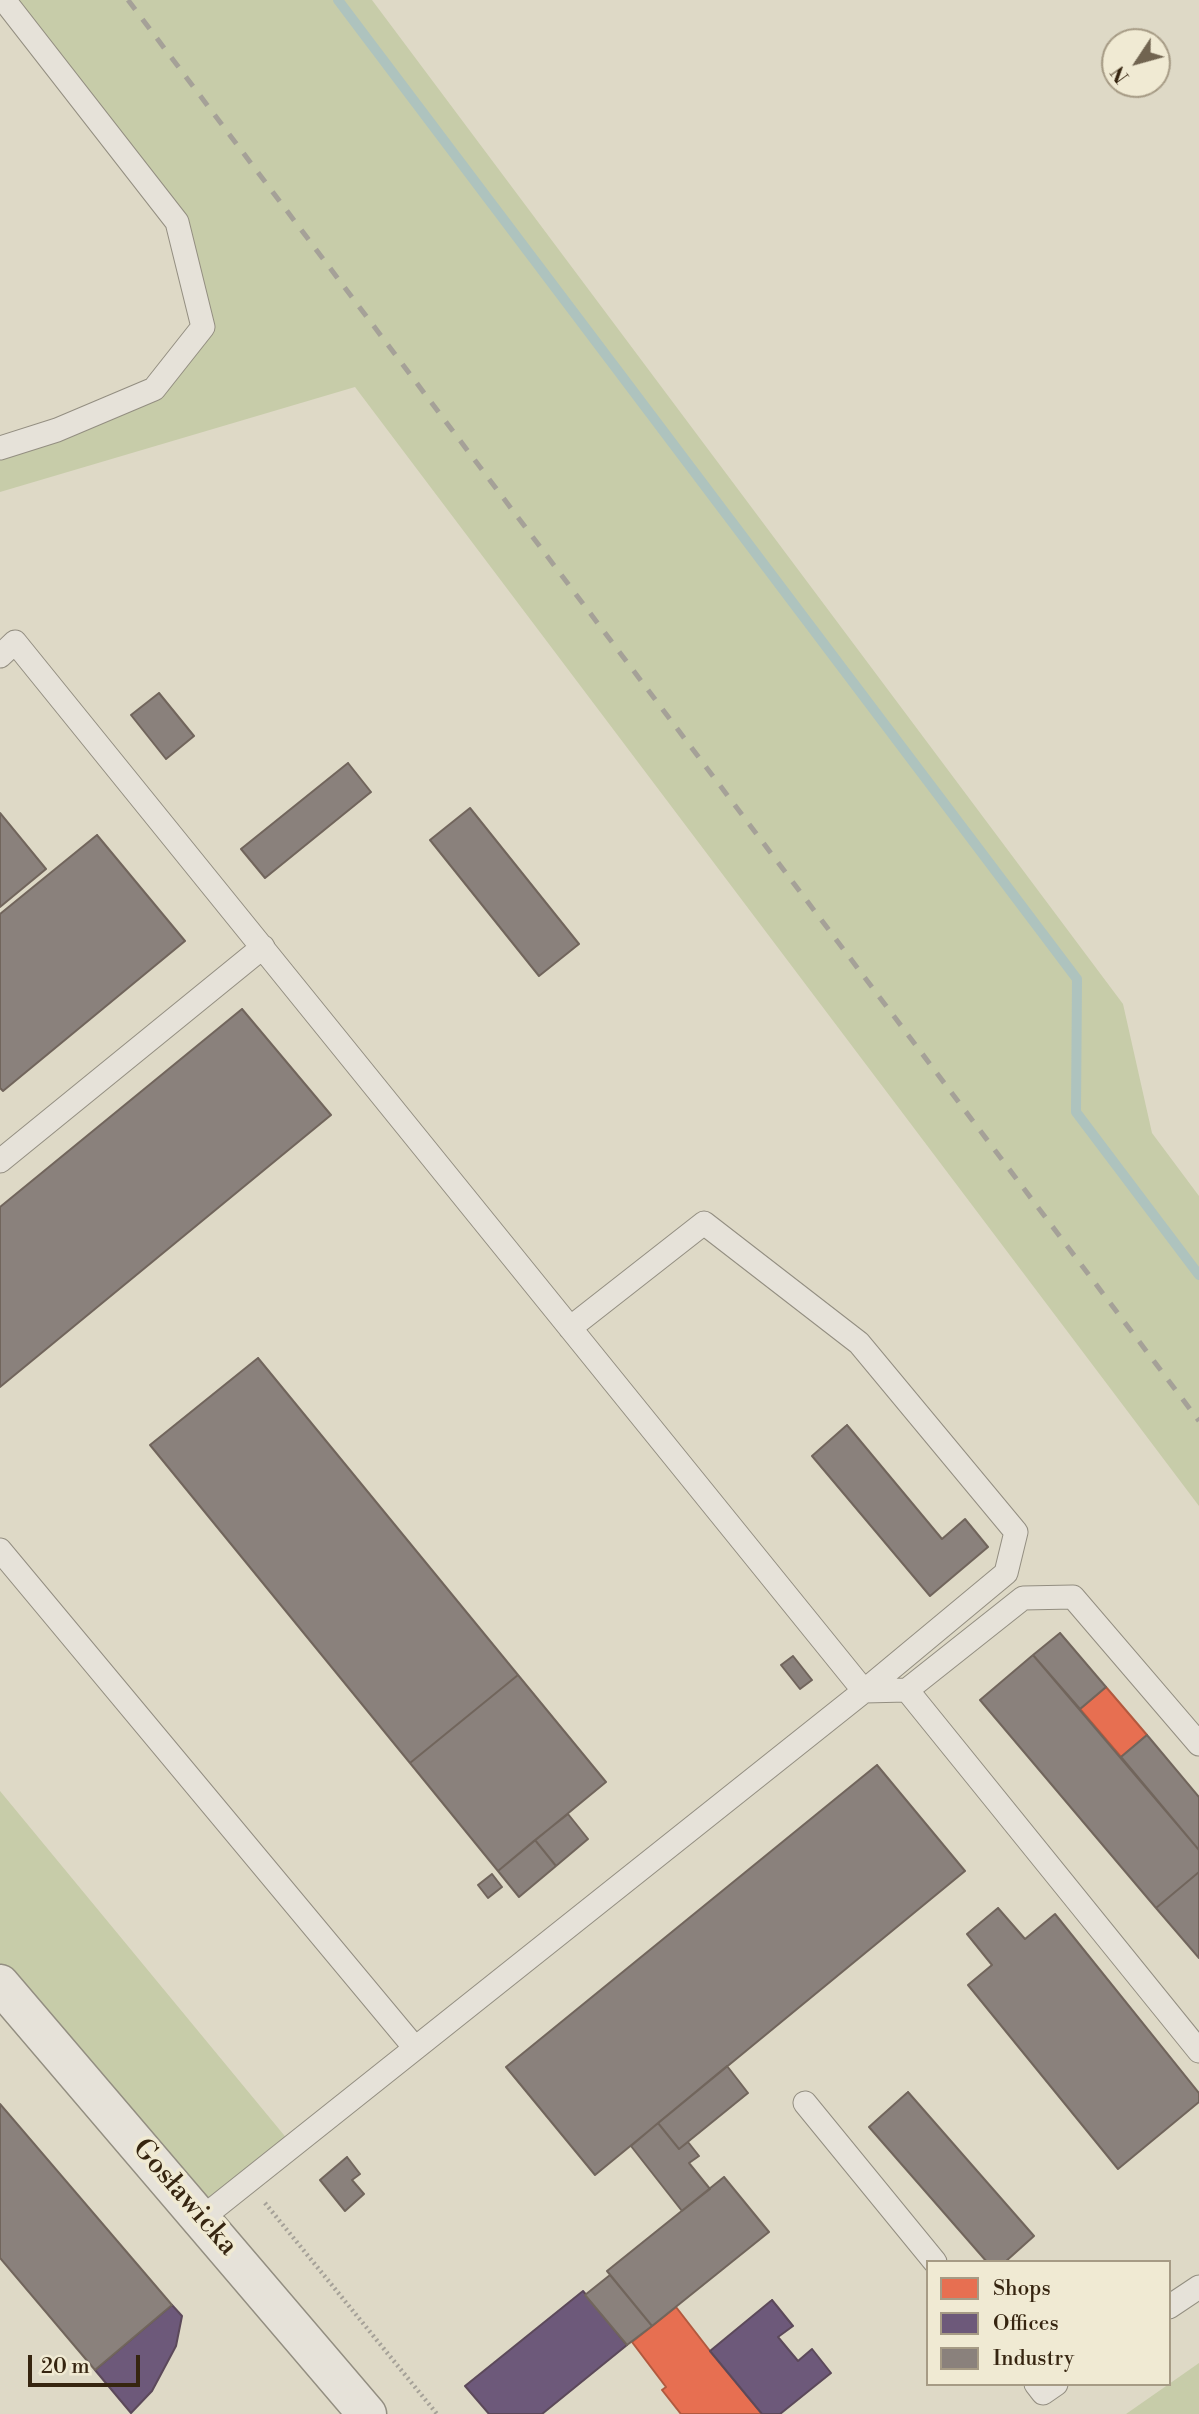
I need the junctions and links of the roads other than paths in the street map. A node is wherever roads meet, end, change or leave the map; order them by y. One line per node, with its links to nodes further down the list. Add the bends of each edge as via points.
1 (4, 0): 2 (lane, via 177,222 203,327 154,388 57,430)
2 (0, 448)
3 (0, 656): 4 (lane, via 15,642)
4 (263, 947): 5 (lane); 6 (lane)
5 (0, 1161)
6 (570, 1328): 8 (lane); 8 (lane, via 704,1223 859,1343 1016,1532 1006,1573)
7 (0, 1550): 12 (lane)
8 (864, 1690): 9 (lane); 12 (lane)
9 (907, 1690): 10 (lane, via 1023,1598 1073,1597); 13 (lane)
10 (1199, 1744)
11 (0, 1984): 15 (street, Gosławicka)
12 (415, 2048): 15 (lane)
13 (1199, 2051)
14 (805, 2103): 16 (lane)
15 (202, 2218): 21 (street, Gosławicka)
16 (933, 2260)
17 (1199, 2287): 18 (lane)
18 (1171, 2307)
19 (1038, 2386): 20 (lane, via 1043,2393)
20 (1053, 2386)
21 (354, 2410)

